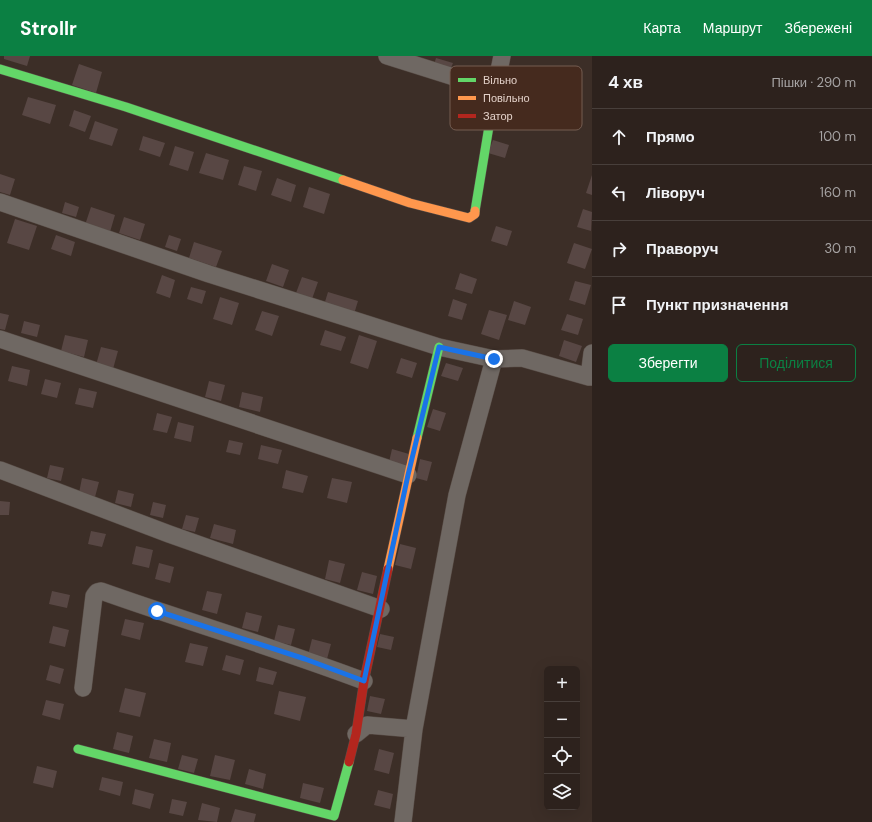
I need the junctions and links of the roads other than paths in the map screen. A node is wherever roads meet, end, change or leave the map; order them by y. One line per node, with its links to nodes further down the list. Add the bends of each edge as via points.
1 (386, 56): 5 (street)
2 (502, 56): 3 (street)
3 (500, 66)
4 (0, 69): 6 (street, via 126,108 410,203 469,218 475,214)
5 (450, 76)
6 (489, 130)
7 (0, 202): 9 (street, via 209,274)
8 (0, 339): 14 (street)
9 (439, 347): 11 (street); 14 (street)
10 (592, 353): 12 (street)
11 (494, 359): 12 (street, via 522,358); 18 (street, via 457,495)
12 (590, 377)
13 (0, 470): 15 (street)
14 (408, 475): 15 (street)
15 (380, 610): 16 (street)
16 (364, 681): 17 (street, via 101,591 94,596); 19 (street)
17 (83, 688)
18 (414, 730): 19 (street, via 367,725); 22 (street)
19 (356, 734): 21 (street)
20 (78, 749): 21 (street)
21 (333, 819)
22 (403, 822)

